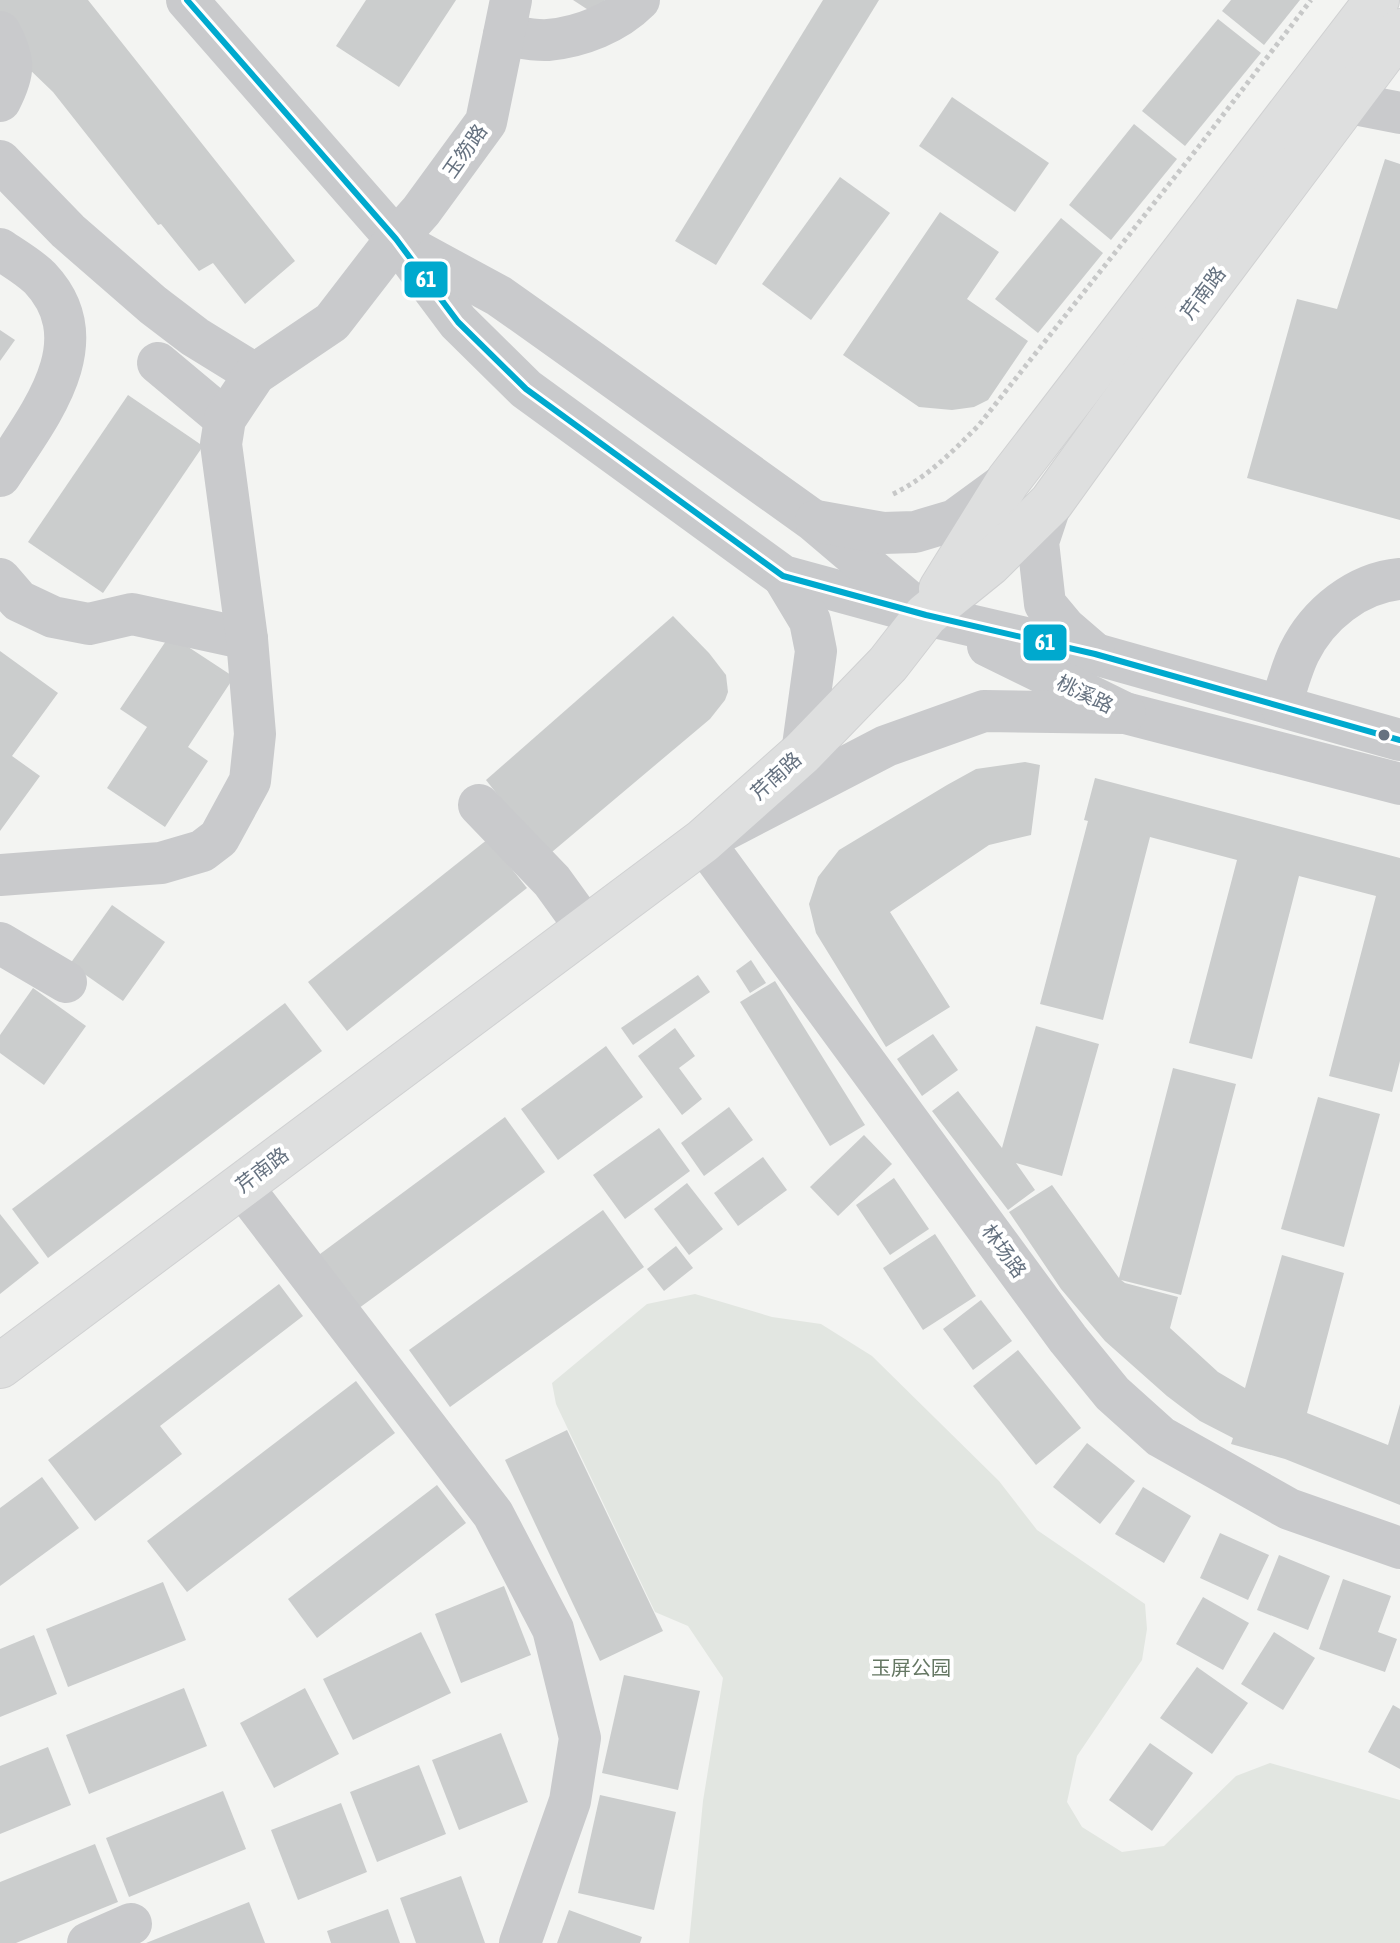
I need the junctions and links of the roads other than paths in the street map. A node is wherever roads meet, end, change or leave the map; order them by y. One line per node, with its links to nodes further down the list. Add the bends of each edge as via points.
1 (187, 0): 11 (street)
2 (639, 0): 4 (street, via 626,13 591,30 547,40)
3 (1377, 0): 7 (main road)
4 (508, 18): 11 (street, 玉笏路, via 486,122)
5 (1400, 31): 7 (main road, 芹南路)
6 (0, 32): 8 (street, via 13,65)
7 (1325, 98): 9 (street); 17 (main road); 18 (main road, 芹南路)
8 (0, 101)
9 (1400, 113)
10 (0, 161): 14 (street, via 68,231 153,305)
11 (396, 239): 14 (street, 玉笏路, via 332,322); 19 (street, via 499,296); 20 (street, via 458,322 526,389)
12 (0, 249): 16 (street, via 39,278 57,304 67,340 54,392)
13 (158, 363): 15 (street)
14 (255, 374): 15 (street)
15 (225, 419): 24 (street, via 221,444)
16 (0, 476)
17 (1008, 481): 19 (street, via 955,520 915,532 883,533); 23 (main road)
18 (1051, 503): 23 (main road, 芹南路, via 989,564); 25 (street, via 1038,542 1045,604)
19 (814, 521): 23 (street)
20 (783, 576): 23 (street); 29 (street, via 810,621 816,651)
21 (0, 579): 24 (street, via 19,601 53,617 89,624 132,614)
22 (1400, 579): 26 (street, via 1378,581 1337,604 1298,655)
23 (926, 615): 25 (street, 桃溪路); 27 (street, 桃溪路); 29 (main road, 芹南路, via 888,664)
24 (247, 639): 33 (street, via 255,734 250,781 219,838 202,851 161,863)
25 (1095, 654): 26 (street, 桃溪路)
26 (1281, 706): 28 (street, 桃溪路)
27 (1125, 713): 30 (street, 桃溪路); 32 (street, 桃溪路, via 984,711 886,746)
28 (1400, 740)
29 (802, 753): 32 (main road, 芹南路)
30 (1400, 784)
31 (479, 805): 34 (street, via 552,881)
32 (703, 841): 34 (main road, 芹南路); 39 (street, 林场路, via 1112,1393 1161,1437 1289,1509)
33 (0, 875)
34 (586, 928): 37 (main road, 芹南路)
35 (0, 943): 36 (street)
36 (66, 982)
37 (241, 1185): 38 (main road, 芹南路); 42 (street, via 493,1514 553,1629 580,1738 570,1801)
38 (0, 1366)
39 (1400, 1548)
40 (131, 1924): 41 (street)
41 (88, 1943)
42 (520, 1943)

